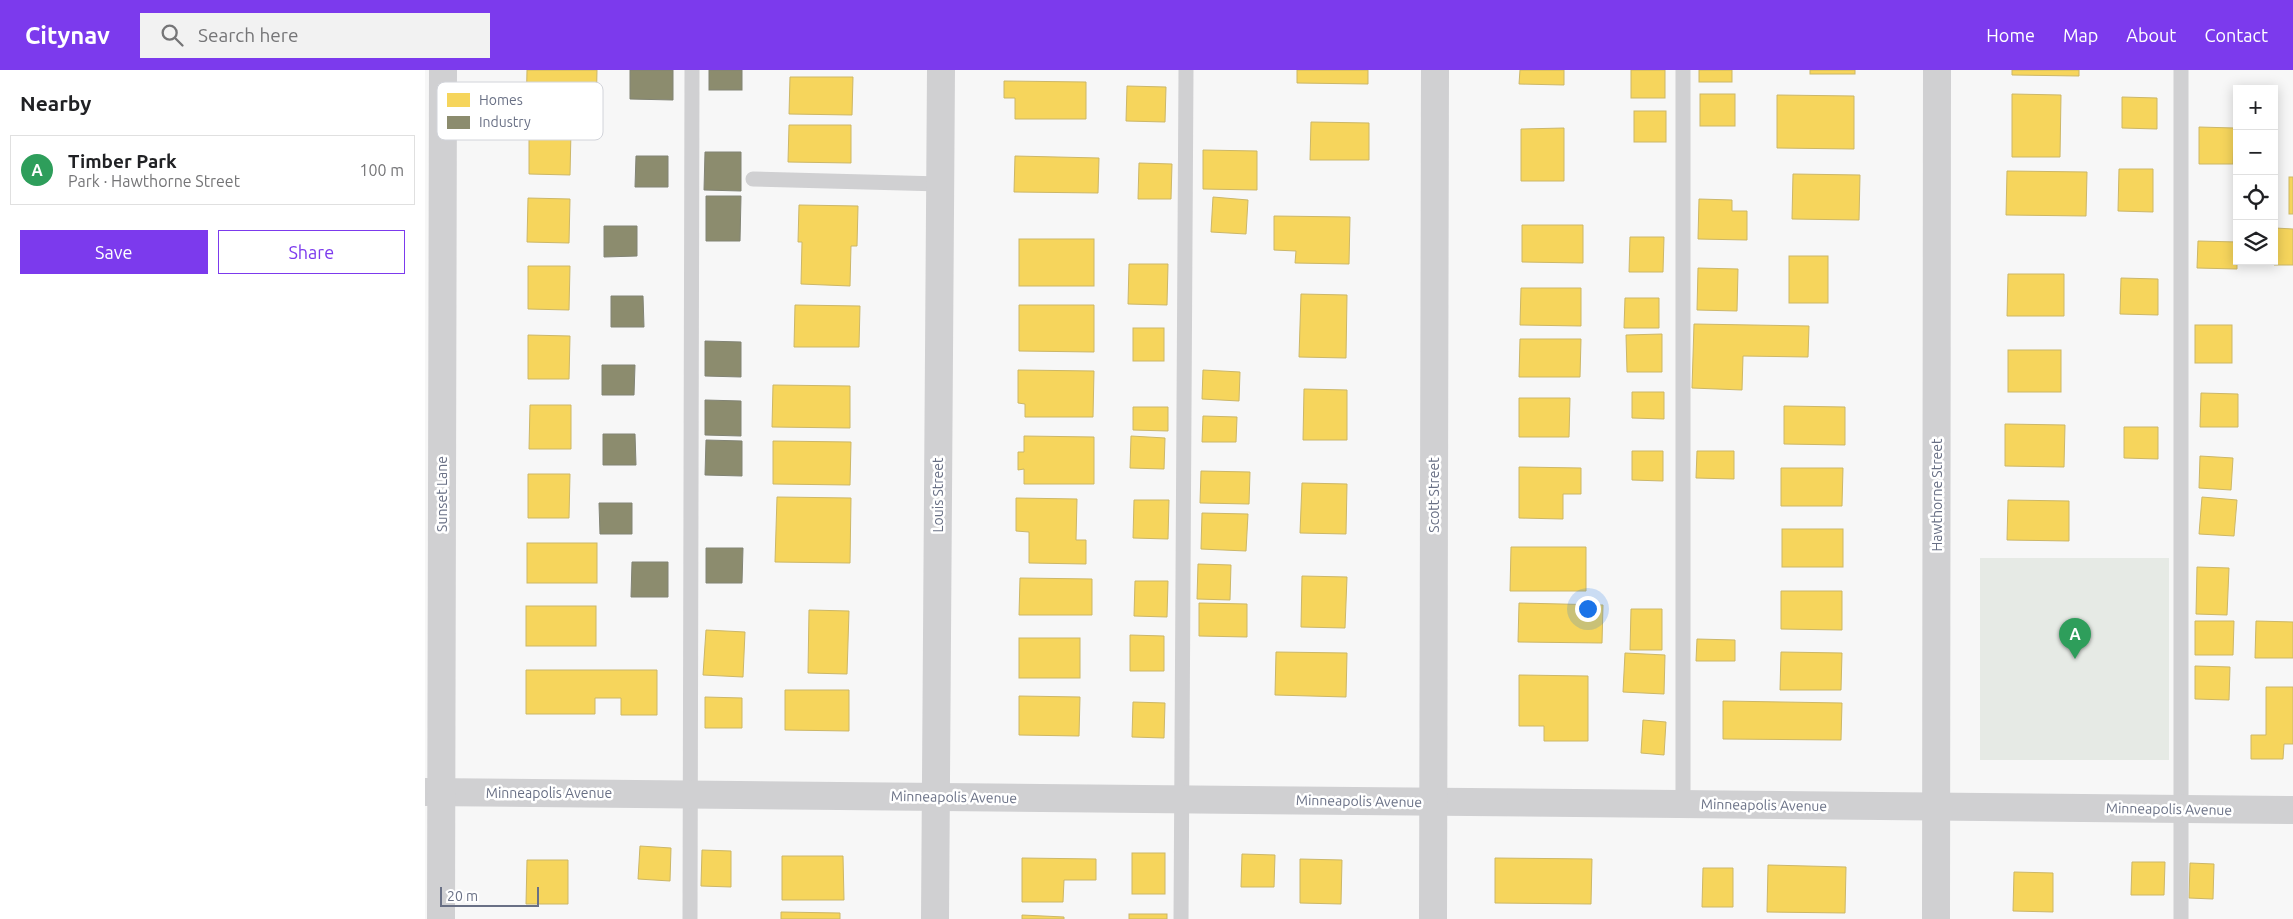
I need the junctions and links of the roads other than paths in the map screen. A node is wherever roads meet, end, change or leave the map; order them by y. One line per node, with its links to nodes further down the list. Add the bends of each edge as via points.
1 (692, 70): 12 (lane)
2 (941, 70): 10 (street, Louis Street)
3 (1186, 70): 14 (lane)
4 (1435, 70): 15 (street, Scott Street)
5 (1683, 70): 16 (lane)
6 (1937, 70): 17 (street, Hawthorne Street)
7 (2181, 70): 18 (lane)
8 (442, 140): 11 (street, Sunset Lane)
9 (753, 178): 10 (lane)
10 (941, 184): 13 (street, Louis Street)
11 (433, 792): 12 (street, Minneapolis Avenue); 20 (street, Sunset Lane)
12 (692, 794): 13 (street, Minneapolis Avenue); 21 (lane)
13 (936, 796): 14 (street, Minneapolis Avenue); 22 (street, Louis Street)
14 (1181, 799): 15 (street, Minneapolis Avenue); 23 (lane)
15 (1433, 802): 16 (street, Minneapolis Avenue); 24 (street, Scott Street)
16 (1683, 804): 17 (street, Minneapolis Avenue)
17 (1936, 807): 18 (street, Minneapolis Avenue); 25 (street, Hawthorne Street)
18 (2181, 809): 19 (street, Minneapolis Avenue); 26 (lane)
19 (2293, 810)
20 (441, 919)
21 (690, 919)
22 (935, 919)
23 (1181, 919)
24 (1433, 919)
25 (1936, 919)
26 (2181, 919)

